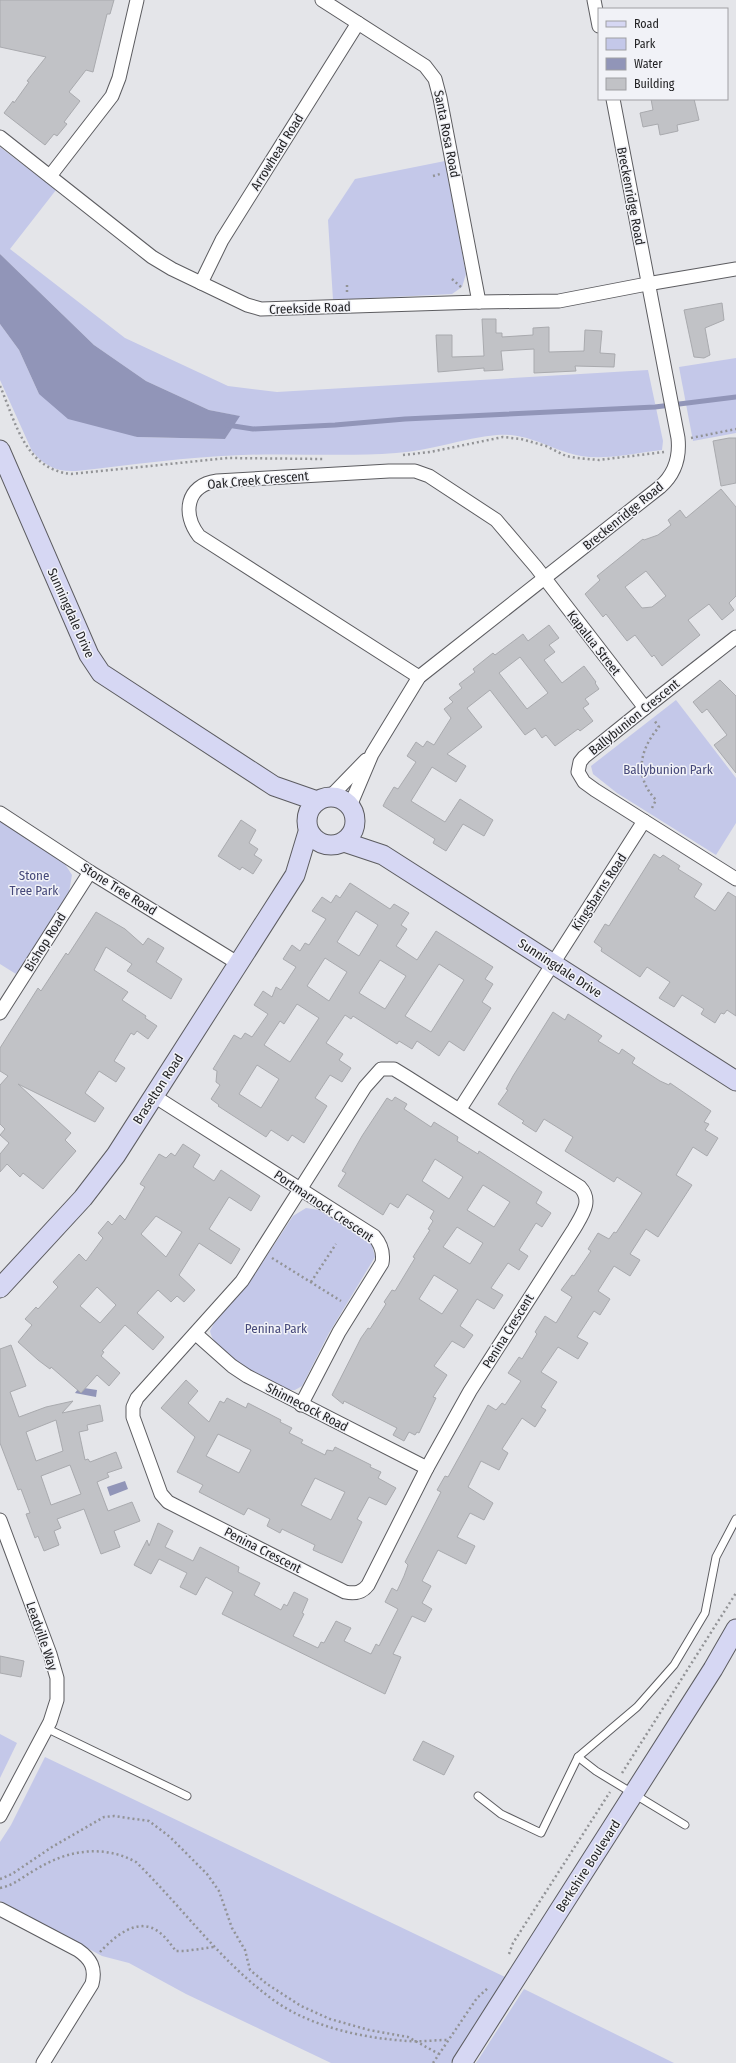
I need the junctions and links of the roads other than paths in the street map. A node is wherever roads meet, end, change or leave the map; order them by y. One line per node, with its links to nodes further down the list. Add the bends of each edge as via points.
1 (137, 0): 8 (street, via 119,78 112,96)
2 (322, 0): 5 (street, Santa Rosa Road)
3 (594, 0): 4 (street)
4 (598, 21)
5 (358, 23): 10 (street, Arrowhead Road, via 222,240); 12 (street, Santa Rosa Road, via 425,66 435,79)
6 (613, 100): 11 (street, Breckenridge Road)
7 (0, 137): 8 (street, Creekside Road)
8 (50, 176): 10 (street, Creekside Road, via 152,257)
9 (736, 269): 11 (street, Creekside Road)
10 (201, 283): 12 (street, Creekside Road, via 247,305 269,310)
11 (647, 284): 12 (street, Creekside Road, via 560,301); 14 (street, Breckenridge Road, via 679,445 676,464 664,484)
12 (479, 302)
13 (0, 450): 19 (street, Sunningdale Drive, via 89,655 98,670 112,682)
14 (544, 579): 16 (street, Breckenridge Road); 16 (street, Oak Creek Crescent, via 496,520 439,482 414,471 217,481 198,487 191,497 190,518 199,536); 17 (street, Kapalua Street)
15 (735, 641): 17 (street, Ballybunion Crescent)
16 (419, 677): 18 (street, Breckenridge Road)
17 (645, 708): 23 (street, Ballybunion Crescent, via 584,757 578,772 584,782)
18 (372, 754): 20 (street, Breckenridge Road); 22 (street, Breckenridge Road)
19 (274, 786): 20 (street, Sunningdale Drive); 24 (street, Sunningdale Drive)
20 (323, 799): 22 (street, via 337,798); 24 (street, via 309,810)
21 (0, 813): 27 (street, Stone Tree Road)
22 (352, 814): 25 (street, via 354,829); 26 (street, Sunningdale Drive)
23 (644, 821): 29 (street, Ballybunion Crescent); 31 (street, Kingsbarns Road)
24 (307, 827): 25 (street, via 318,842); 28 (street, Braselton Road)
25 (337, 844): 26 (street, Sunningdale Drive); 28 (street, Braselton Road)
26 (383, 855): 31 (street, Sunningdale Drive)
27 (90, 872): 30 (street, Stone Tree Road); 32 (street, Bishop Road)
28 (295, 875): 30 (street, Braselton Road)
29 (736, 879)
30 (239, 964): 34 (street, Braselton Road)
31 (553, 964): 33 (street, Sunningdale Drive); 35 (street)
32 (0, 1013)
33 (736, 1081)
34 (154, 1096): 36 (street, Portmarnock Crescent); 37 (street, Braselton Road, via 96,1182)
35 (460, 1109): 36 (street, Penina Crescent, via 394,1069 381,1069 366,1087); 40 (street, Penina Crescent, via 580,1187 587,1202 574,1229 470,1391)
36 (301, 1190): 38 (street, Penina Crescent, via 242,1281); 39 (street, Portmarnock Crescent, via 374,1236 382,1251 382,1263 353,1309)
37 (0, 1288)
38 (196, 1334): 39 (street, Shinnecock Road, via 240,1372); 40 (street, Penina Crescent, via 137,1398 132,1412 161,1494 174,1506 345,1592 358,1592 368,1585)
39 (301, 1405): 40 (street, Shinnecock Road)
40 (427, 1468)
41 (736, 1519): 47 (lane, via 716,1557 705,1613 674,1665 637,1707)
42 (0, 1520): 46 (street, Leadville Way, via 57,1678 57,1700)
43 (736, 1629): 45 (street, Berkshire Boulevard)
44 (736, 1640): 45 (street, Berkshire Boulevard)
45 (713, 1669): 48 (street, Berkshire Boulevard)
46 (46, 1728): 49 (lane); 51 (street, Leadville Way)
47 (578, 1757): 48 (lane); 50 (lane, via 540,1833 501,1814)
48 (634, 1794): 52 (lane); 55 (street, Berkshire Boulevard)
49 (187, 1796)
50 (478, 1796)
51 (0, 1816)
52 (685, 1825)
53 (0, 1908): 54 (street, via 78,1950 91,1962 94,1970 92,1984)
54 (43, 2063)
55 (462, 2063)

